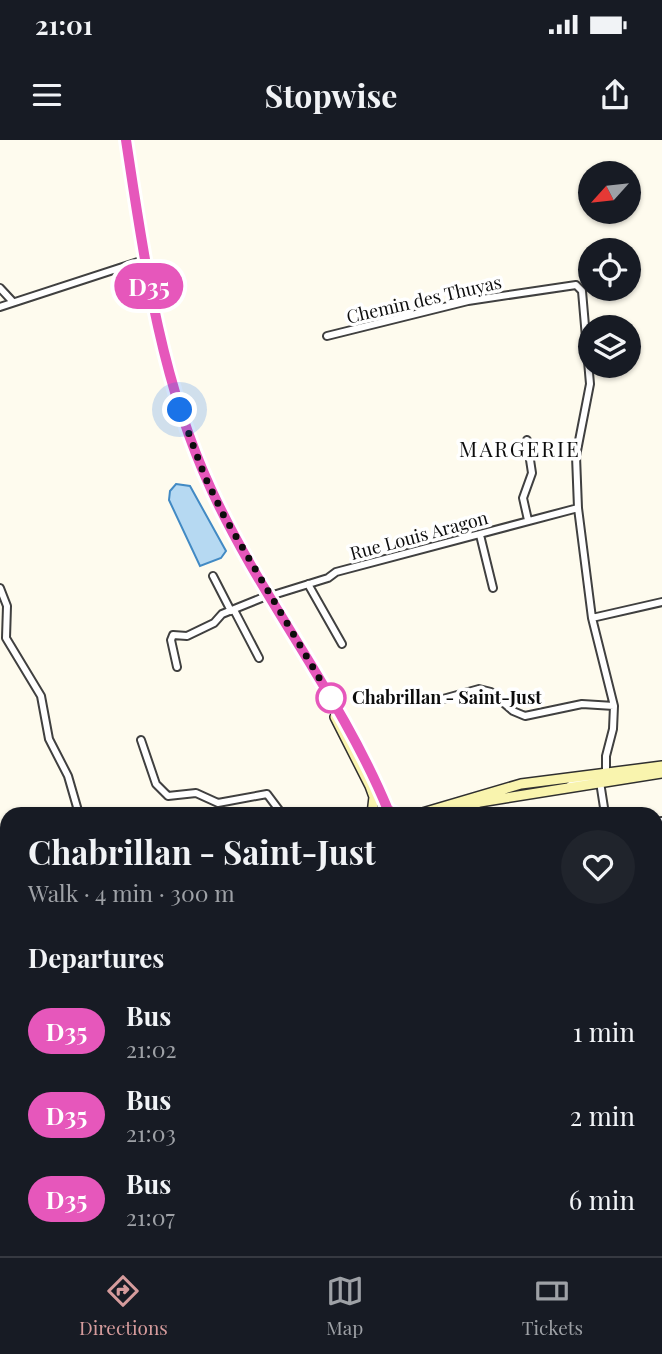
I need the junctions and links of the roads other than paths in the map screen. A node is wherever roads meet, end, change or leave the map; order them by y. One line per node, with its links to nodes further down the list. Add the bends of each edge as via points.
1 (126, 140): 2 (main road)
2 (144, 260): 4 (street); 15 (main road, via 160,338 188,434 215,499)
3 (0, 288): 4 (street)
4 (13, 302): 5 (street)
5 (0, 307)
6 (327, 336): 8 (street, Chemin des Thuyas, via 468,301 576,285 582,291 590,384 576,456)
7 (527, 440): 9 (street, via 532,473 523,498)
8 (578, 508): 9 (street, Rue Louis Aragon); 18 (street, Chemin des Thuyas)
9 (528, 520): 10 (street, Rue Louis Aragon)
10 (480, 535): 12 (street, Rue Louis Aragon, via 337,572); 14 (street)
11 (213, 576): 17 (street)
12 (308, 584): 15 (street, Rue Louis Aragon); 20 (street)
13 (0, 588): 31 (street, via 7,606 6,638 41,696 49,739)
14 (493, 588)
15 (270, 595): 17 (street, Rue Louis Aragon); 19 (main road)
16 (662, 602): 18 (street)
17 (233, 610): 21 (street); 22 (street, Rue Louis Aragon, via 187,636 173,635)
18 (592, 618): 24 (street, Chemin des Thuyas)
19 (298, 644): 33 (main road, via 370,786); 34 (main road)
20 (342, 644)
21 (259, 658)
22 (177, 667)
23 (443, 699): 24 (street, via 479,689 525,716 582,704)
24 (614, 706): 27 (street, Chemin des Thuyas)
25 (141, 740): 32 (street, via 156,784 168,796 196,793 218,803 267,794)
26 (662, 766): 27 (main road)
27 (606, 772): 30 (street, via 606,777); 35 (main road, via 520,784)
28 (662, 773): 29 (main road)
29 (600, 782): 30 (main road); 37 (street)
30 (566, 787): 36 (main road)
31 (77, 807)
32 (277, 807)
33 (373, 807)
34 (389, 807)
35 (443, 807)
36 (465, 807)
37 (605, 807)

